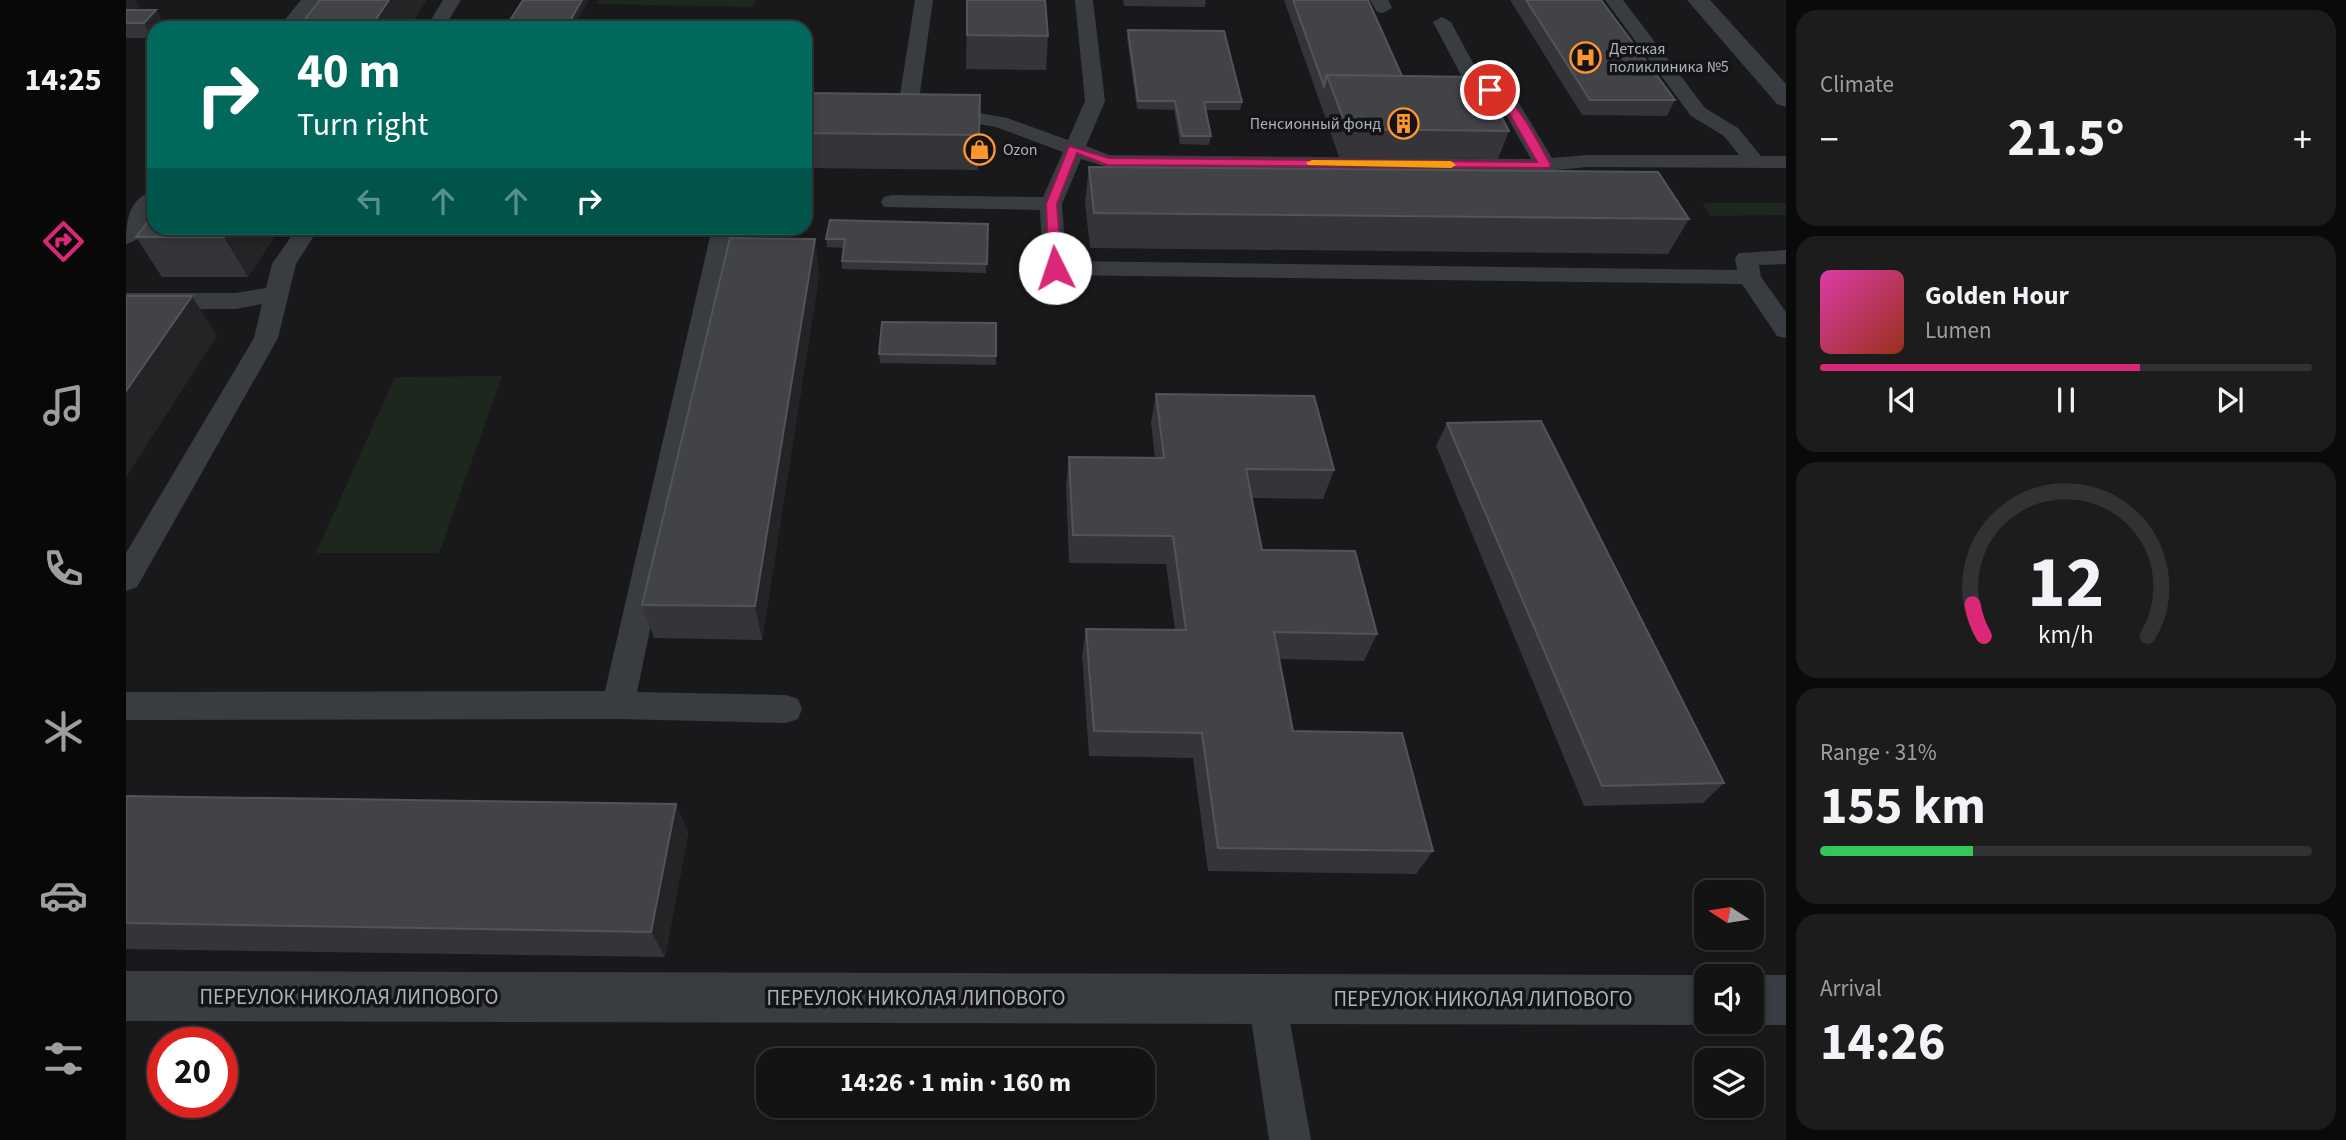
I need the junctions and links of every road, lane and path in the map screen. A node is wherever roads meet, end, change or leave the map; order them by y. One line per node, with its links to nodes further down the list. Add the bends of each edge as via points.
1 (313, 0): 7 (street)
2 (452, 0): 8 (lane)
3 (924, 0): 12 (lane)
4 (1084, 0): 13 (lane, via 1095,101)
5 (1614, 0): 14 (lane, via 1698,112 1731,132)
6 (1698, 0): 10 (street)
7 (296, 21)
8 (439, 21)
9 (1442, 22): 16 (lane, via 1471,77 1510,104)
10 (1786, 99)
11 (882, 107): 12 (lane)
12 (908, 107): 13 (lane, via 1000,122)
13 (1073, 148): 16 (lane, via 1107,161); 18 (lane)
14 (1755, 162): 15 (lane); 16 (lane)
15 (1786, 162)
16 (1545, 165)
17 (892, 202): 18 (lane)
18 (1051, 204): 24 (lane, via 1055,268)
19 (147, 209): 20 (street)
20 (126, 235)
21 (303, 235): 25 (lane, via 284,264)
22 (721, 235): 29 (lane)
23 (1786, 257): 24 (lane, via 1747,258)
24 (1749, 277): 27 (lane)
25 (278, 294): 26 (lane, via 236,301); 28 (lane, via 266,338)
26 (126, 301)
27 (1786, 330)
28 (126, 579)
29 (618, 705): 30 (lane); 31 (lane)
30 (126, 706)
31 (786, 709)
32 (126, 996): 33 (street, ПЕРЕУЛОК НИКОЛАЯ ЛИПОВОГО)
33 (1267, 999): 34 (street, ПЕРЕУЛОК НИКОЛАЯ ЛИПОВОГО); 37 (lane)
34 (1694, 999)
35 (1764, 1000): 36 (street)
36 (1786, 1000)
37 (1290, 1140)

